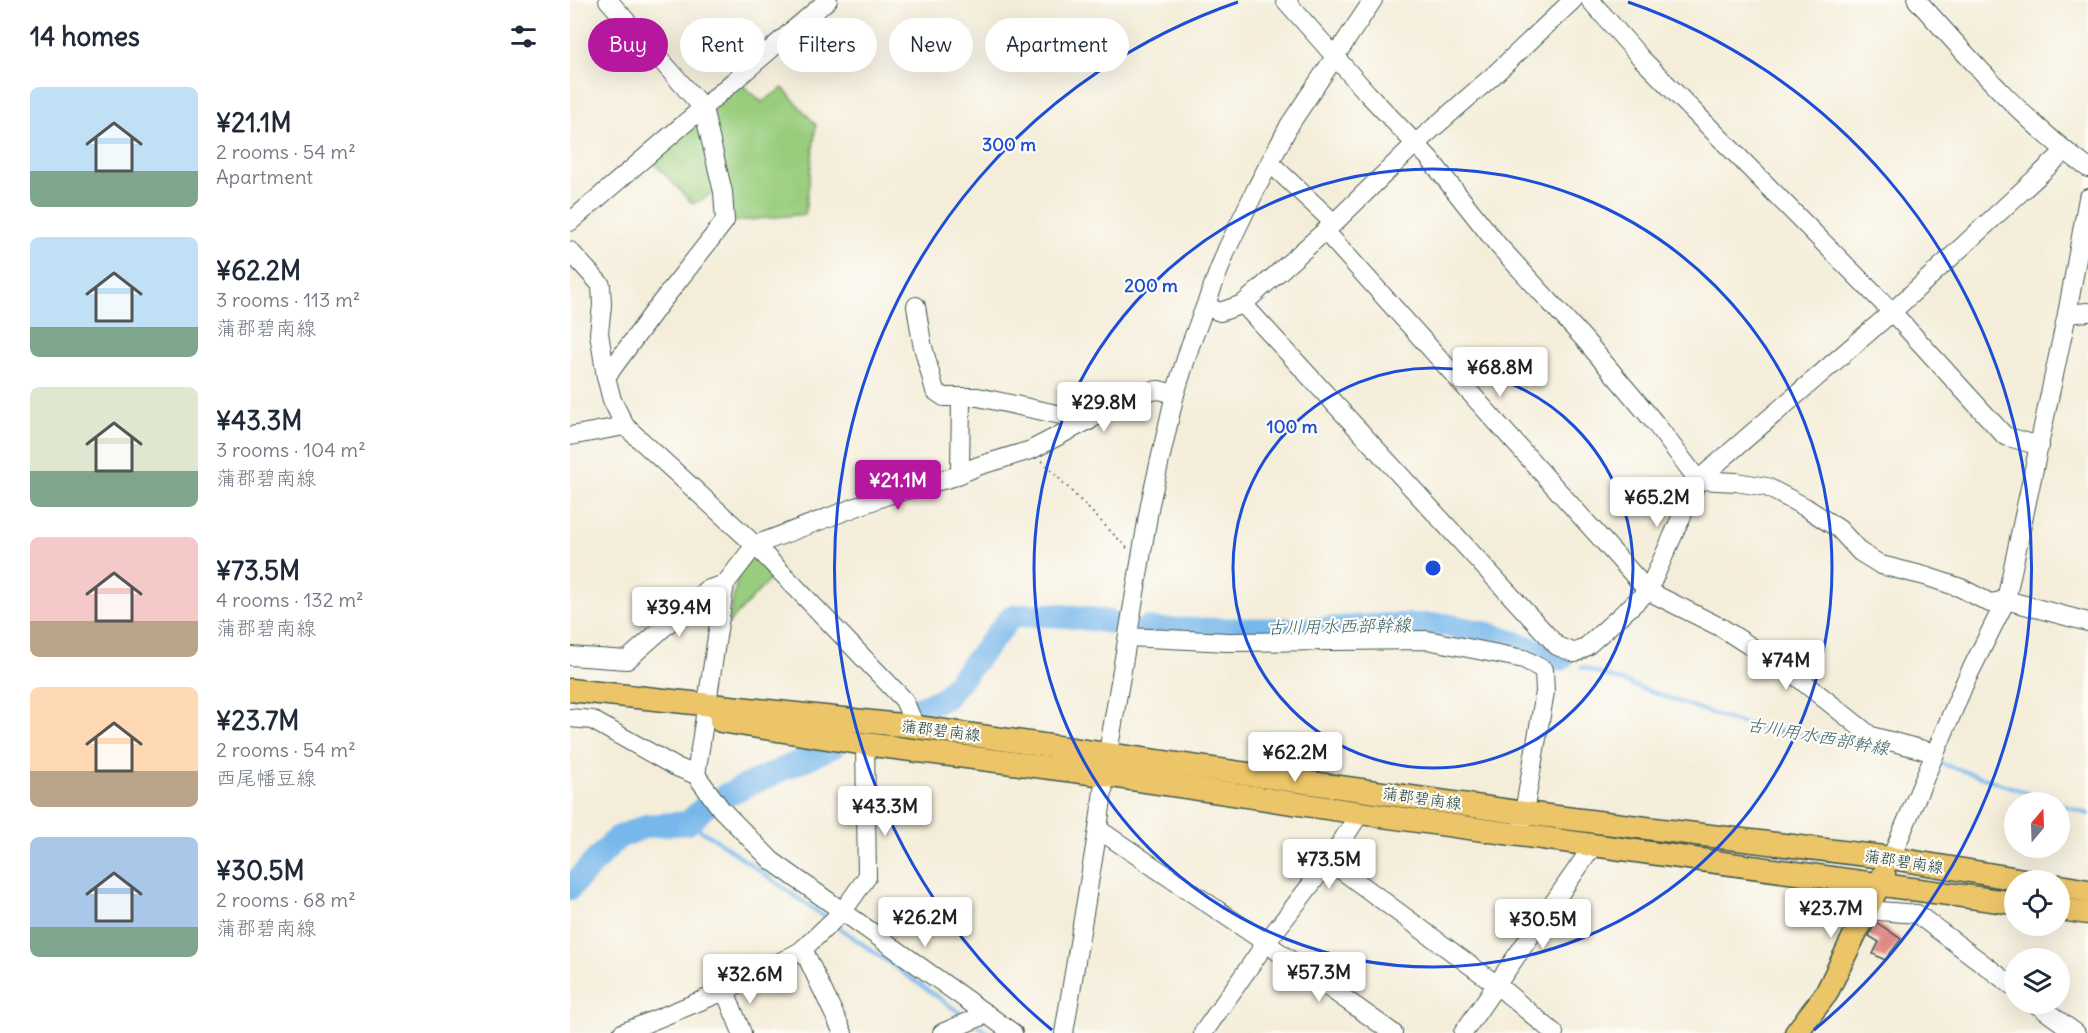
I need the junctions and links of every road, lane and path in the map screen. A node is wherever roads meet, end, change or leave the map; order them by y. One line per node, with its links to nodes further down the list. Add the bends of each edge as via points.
1 (608, 0): 9 (street)
2 (828, 0): 9 (street)
3 (1285, 0): 8 (street)
4 (1373, 0): 8 (street)
5 (1573, 0): 10 (street)
6 (1590, 0): 21 (street, via 1641,58)
7 (1917, 0): 11 (street, via 1989,80)
8 (1334, 56): 10 (street); 12 (street, via 1290,123)
9 (703, 108): 15 (street); 24 (street, via 723,192 725,221)
10 (1415, 144): 16 (street); 33 (street, via 1497,244 1655,423)
11 (2066, 151): 13 (street); 21 (street)
12 (1270, 163): 16 (street); 20 (street, via 1227,249)
13 (2088, 168)
14 (2088, 198): 23 (street)
15 (570, 222)
16 (1330, 227): 18 (street); 37 (street)
17 (570, 251): 24 (street, via 602,285 599,333)
18 (1243, 304): 20 (street, via 1220,312); 37 (street, via 1557,646 1575,653 1587,646)
19 (916, 306): 26 (street, via 935,391 944,397)
20 (1206, 306): 25 (street)
21 (1892, 312): 30 (street, via 2005,436); 33 (street)
22 (2088, 312): 23 (street)
23 (2067, 314): 30 (street)
24 (606, 378): 28 (street)
25 (1175, 394): 27 (street, via 1143,392); 35 (street)
26 (961, 397): 27 (street, via 978,397); 32 (street)
27 (1089, 421): 31 (street)
28 (625, 426): 29 (street); 34 (street)
29 (570, 436)
30 (2040, 446): 38 (street)
31 (1031, 450): 32 (street); 35 (path)
32 (960, 474): 34 (street, via 888,495)
33 (1698, 480): 37 (street); 38 (street, via 1767,487 1839,529 1860,552 1881,565 1960,588 1990,603)
34 (754, 544): 36 (street); 46 (street, via 904,700 912,719)
35 (1140, 561): 40 (street)
36 (725, 584): 41 (street, via 706,590 627,660); 44 (street)
37 (1648, 591): 48 (street, via 1722,628 1792,673 1871,736)
38 (2006, 600): 39 (street); 48 (street)
39 (2088, 622)
40 (1128, 637): 49 (street); 52 (street, via 1227,642 1427,640 1524,659 1544,670 1545,692)
41 (570, 656)
42 (570, 690): 44 (main road, 蒲郡碧南線)
43 (570, 699): 44 (main road, 蒲郡碧南線)
44 (705, 712): 46 (main road, 蒲郡碧南線); 47 (main road, 蒲郡碧南線); 50 (street)
45 (570, 718): 50 (street, via 592,720)
46 (910, 726): 49 (main road, 蒲郡碧南線)
47 (865, 744): 49 (main road, 蒲郡碧南線); 65 (street, via 867,878)
48 (1935, 753): 55 (street)
49 (1107, 764): 51 (main road, 蒲郡碧南線); 52 (main road, 蒲郡碧南線); 53 (street)
50 (696, 775): 65 (street, via 721,809)
51 (1360, 813): 52 (main road, 蒲郡碧南線); 56 (street)
52 (1522, 824): 54 (main road, 蒲郡碧南線); 55 (main road, 蒲郡碧南線)
53 (1098, 829): 66 (street); 78 (street)
54 (1593, 846): 58 (main road, 蒲郡碧南線); 69 (street)
55 (1891, 858): 57 (main road, 蒲郡碧南線); 58 (main road)
56 (1329, 861): 66 (street); 69 (street)
57 (2004, 877)
58 (1879, 886): 61 (main road, 蒲郡碧南線); 62 (main road)
59 (2070, 888): 60 (main road)
60 (2088, 891)
61 (2004, 902)
62 (1867, 910): 68 (street, via 1917,914); 83 (main road, via 1826,994)
63 (2070, 910): 64 (main road)
64 (2088, 913)
65 (835, 918): 67 (street); 72 (street)
66 (1266, 943): 79 (street); 80 (street)
67 (804, 949): 70 (street); 75 (street)
68 (2004, 979)
69 (1497, 984): 81 (street); 82 (street)
70 (725, 991): 73 (street); 74 (street)
71 (2050, 1014): 84 (street)
72 (983, 1015): 76 (street); 77 (street)
73 (622, 1033)
74 (742, 1033)
75 (843, 1033)
76 (942, 1033)
77 (1013, 1033)
78 (1064, 1033)
79 (1203, 1033)
80 (1393, 1033)
81 (1463, 1033)
82 (1554, 1033)
83 (1796, 1033)
84 (2076, 1033)

